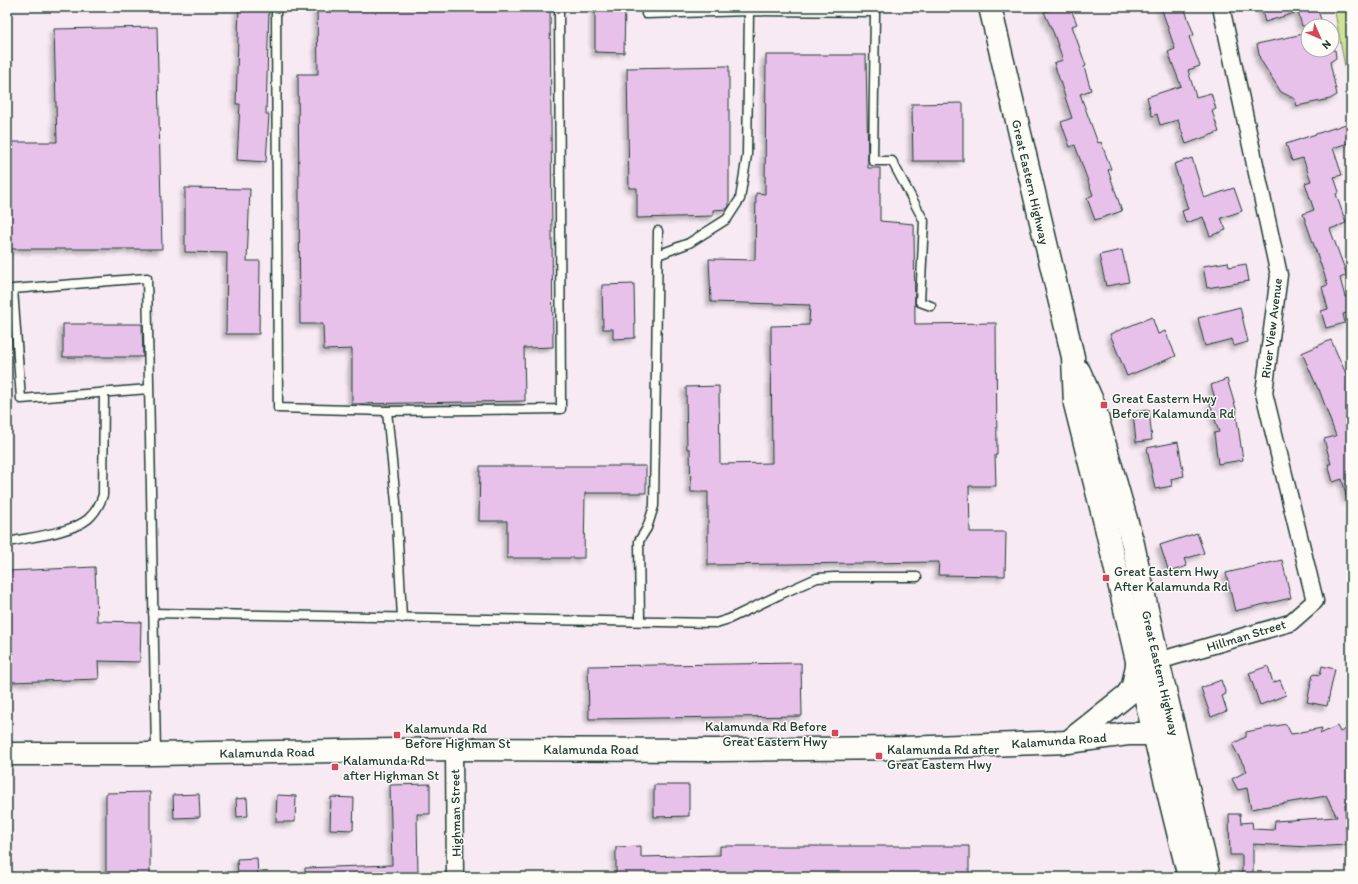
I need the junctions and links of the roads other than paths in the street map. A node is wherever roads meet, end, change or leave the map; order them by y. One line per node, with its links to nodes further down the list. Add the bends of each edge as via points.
1 (276, 7): 12 (lane, via 278,408)
2 (559, 7): 12 (lane, via 561,409)
3 (990, 7): 19 (main road, Great Eastern Highway, via 1073,356 1075,404 1106,527)
4 (1221, 7): 15 (street, River View Avenue, via 1279,275 1264,393)
5 (747, 9): 6 (lane); 8 (lane, via 747,156 740,198 727,219 689,243); 9 (lane, via 876,12 873,161 892,161 924,221 920,302)
6 (646, 14)
7 (658, 231): 8 (lane)
8 (658, 255): 18 (lane, via 654,506 648,528 639,541)
9 (931, 306)
10 (150, 389): 11 (lane); 11 (lane, via 147,278 13,289 21,399); 16 (lane)
11 (104, 392): 13 (lane, via 103,496 98,507 88,519 70,529)
12 (387, 411): 17 (lane, via 396,502)
13 (8, 542)
14 (917, 577): 18 (lane, via 817,578 716,623)
15 (1314, 601): 19 (street, Hillman Street, via 1290,623)
16 (154, 613): 17 (lane); 24 (lane)
17 (402, 618): 18 (lane)
18 (640, 621)
19 (1155, 661): 20 (main road, Great Eastern Highway); 21 (main road, via 1127,695)
20 (1164, 732): 21 (main road, Kalamunda Road); 26 (main road, Great Eastern Highway); 27 (main road, Great Eastern Highway)
21 (1068, 742): 22 (main road, Kalamunda Road, via 896,748)
22 (454, 749): 24 (main road, Kalamunda Road); 25 (street, Highman Street)
23 (7, 754): 24 (main road, Kalamunda Road)
24 (156, 754)
25 (456, 877)
26 (1189, 877)
27 (1209, 877)

